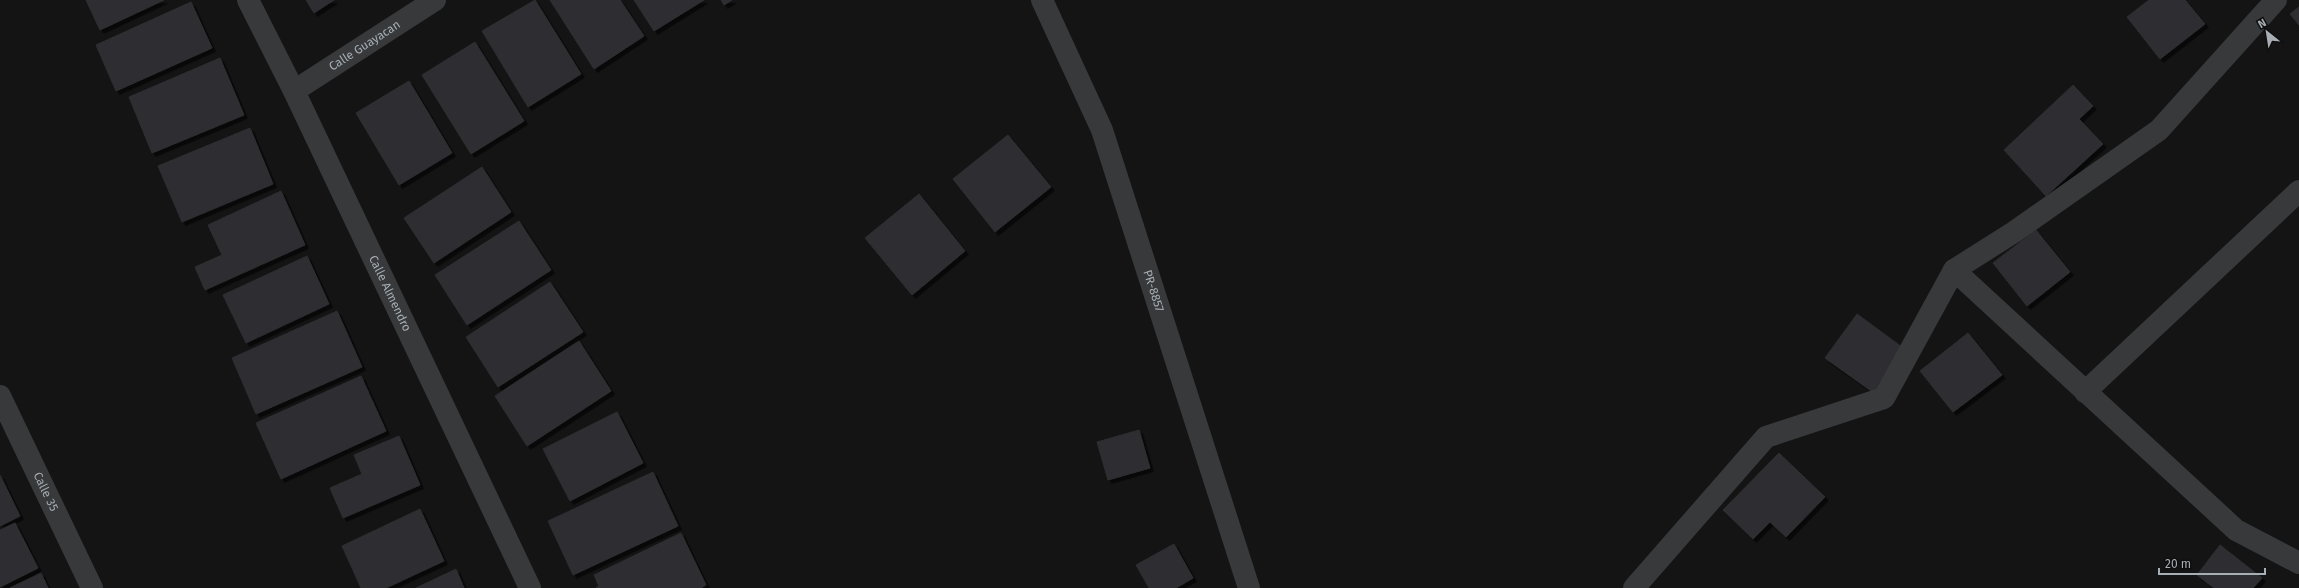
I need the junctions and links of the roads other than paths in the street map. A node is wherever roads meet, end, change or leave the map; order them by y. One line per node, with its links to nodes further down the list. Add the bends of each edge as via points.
1 (248, 0): 5 (street, Calle Almendro)
2 (435, 0): 5 (street, Calle Guayacan)
3 (1042, 0): 13 (street, PR-8857 / PR-8857, via 1102,130)
4 (2276, 0): 7 (street, via 2159,130 2014,232)
5 (294, 91): 12 (street, Calle Almendro)
6 (2299, 191): 8 (street)
7 (1954, 270): 8 (street); 14 (street, via 1884,398 1766,437)
8 (2085, 392): 10 (street, via 2236,530)
9 (0, 396): 11 (street, Calle 35)
10 (2299, 563)
11 (92, 588)
12 (530, 588)
13 (1249, 588)
14 (1634, 588)

